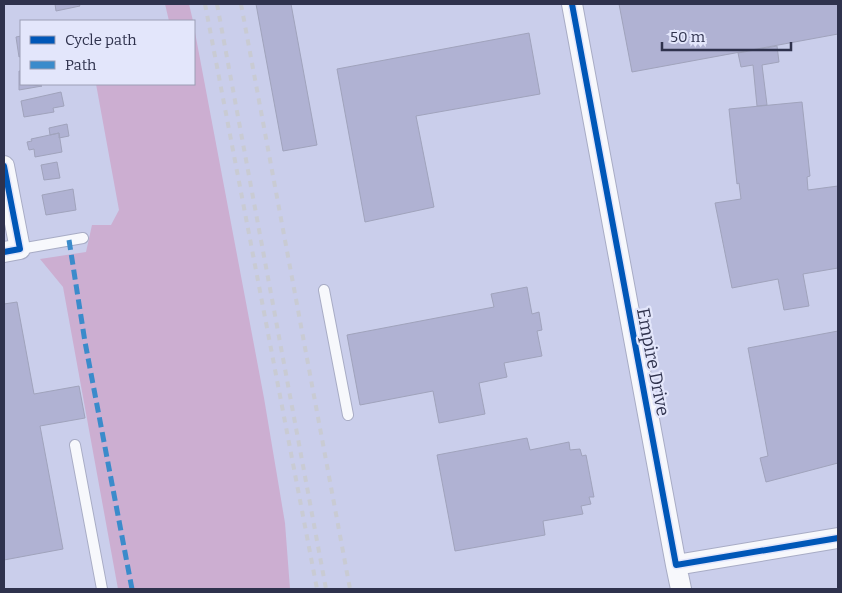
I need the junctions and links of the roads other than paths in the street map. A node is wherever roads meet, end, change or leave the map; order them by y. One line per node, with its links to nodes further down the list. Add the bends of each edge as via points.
1 (572, 4): 9 (street, Empire Drive)
2 (4, 166): 4 (street)
3 (83, 238): 4 (lane)
4 (12, 251)
5 (324, 290): 6 (lane)
6 (348, 415)
7 (75, 444): 10 (lane)
8 (838, 538): 9 (street)
9 (676, 565): 11 (street, Empire Drive)
10 (102, 589)
11 (681, 589)

